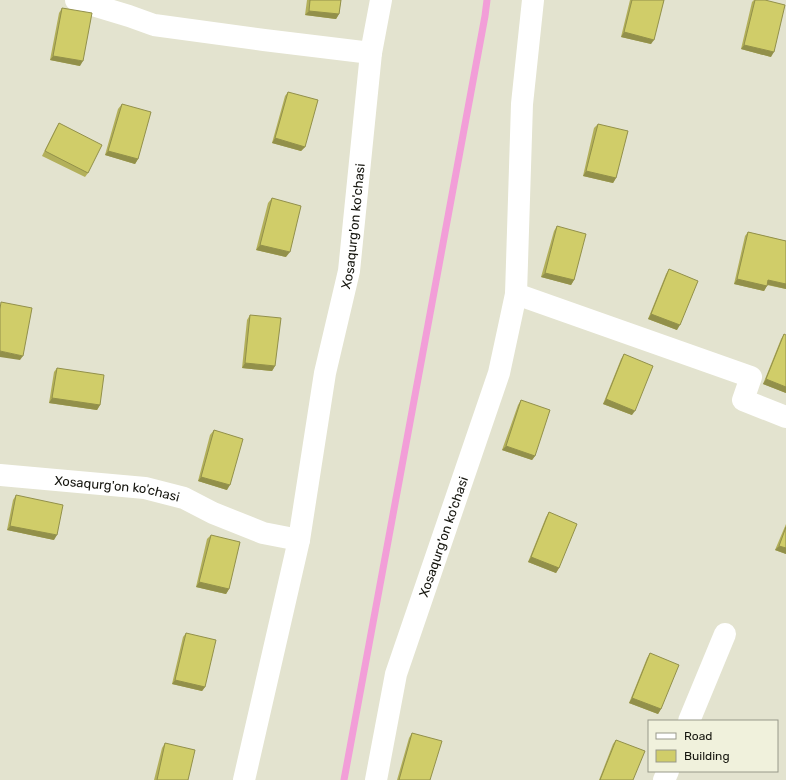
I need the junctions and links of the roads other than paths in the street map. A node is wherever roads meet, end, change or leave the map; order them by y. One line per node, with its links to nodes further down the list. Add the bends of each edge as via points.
1 (76, 0): 4 (street, via 154,25)
2 (380, 0): 4 (street, Xosaqurg'on ko'chasi)
3 (533, 0): 5 (street, Xosaqurg'on ko'chasi, via 522,104)
4 (371, 53): 8 (street, Xosaqurg'on ko'chasi, via 349,271 325,373)
5 (516, 294): 6 (street, via 751,377 743,400); 12 (street, Xosaqurg'on ko'chasi, via 499,373 396,674)
6 (786, 417)
7 (0, 475): 8 (street, Xosaqurg'on ko'chasi, via 145,488 184,498 263,533)
8 (299, 540): 11 (street, Xosaqurg'on ko'chasi)
9 (725, 634): 10 (street)
10 (689, 720)
11 (244, 780)
12 (376, 780)

